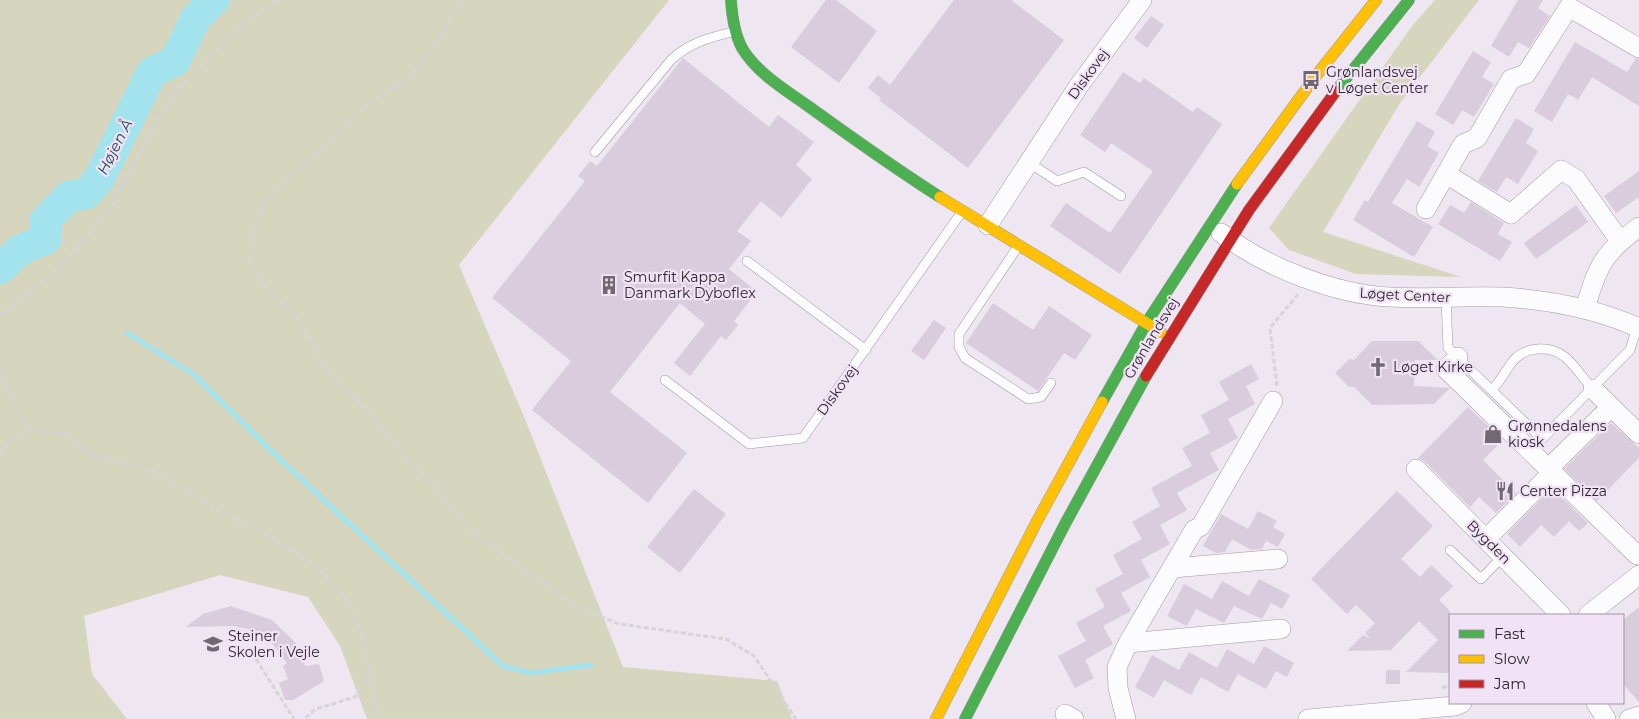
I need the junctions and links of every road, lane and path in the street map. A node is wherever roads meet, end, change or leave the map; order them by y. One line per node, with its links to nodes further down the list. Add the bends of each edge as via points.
1 (277, 0): 25 (path, via 254,16 203,63 166,105 112,205 55,271)
2 (462, 0): 63 (path, via 448,26 410,78 361,109 323,149 286,178 263,203 252,238 250,265 300,320 322,368 358,402 474,533 574,605 620,624 726,639 754,656)
3 (731, 0): 7 (street)
4 (1142, 0): 10 (street, Diskovej)
5 (1376, 0): 15 (street, Grønlandsvej, via 1311,80)
6 (1409, 0): 18 (street, Grønlandsvej, via 1347,75)
7 (735, 31): 9 (lane, via 701,40 683,49); 14 (street, via 746,54 759,68 840,130)
8 (1639, 48): 11 (street, via 1569,7 1526,74 1511,79 1477,138 1463,144)
9 (595, 152)
10 (1028, 162): 12 (lane, via 1057,181 1084,172); 16 (street, Diskovej)
11 (1446, 174): 13 (street); 19 (street, via 1511,214 1562,170 1576,179)
12 (1121, 196)
13 (1426, 209)
14 (962, 211): 16 (street); 29 (lane, Diskovej)
15 (1210, 224): 18 (street, Løget Center); 26 (street, Grønlandsvej)
16 (988, 225): 20 (street)
17 (1639, 227): 19 (street)
18 (1230, 239): 22 (street, Løget Center, via 1277,265); 28 (street, Grønlandsvej)
19 (1620, 241): 24 (street, via 1602,260)
20 (1018, 245): 26 (street); 33 (lane, via 959,334 960,347 965,358 1028,399 1041,397)
21 (747, 261): 29 (lane)
22 (1311, 279): 23 (street, Løget Center, via 1348,292 1388,297); 36 (path, via 1270,328 1278,394)
23 (1446, 298): 24 (street, Løget Center, via 1539,300); 30 (lane, via 1448,348)
24 (1585, 309): 27 (street, Løget Center)
25 (0, 316)
26 (1146, 323): 28 (street); 64 (street, Grønlandsvej, via 1058,480)
27 (1638, 327): 34 (lane, via 1630,350)
28 (1168, 337): 65 (street, Grønlandsvej, via 1078,498)
29 (866, 350): 32 (lane, Diskovej, via 802,438 749,444)
30 (1458, 357): 35 (lane); 42 (street, via 1446,369)
31 (0, 369): 38 (path)
32 (665, 380)
33 (1051, 383)
34 (1593, 389): 35 (lane, via 1565,357 1552,350 1538,348 1513,361); 35 (lane, via 1542,439); 37 (street)
35 (1492, 390)
36 (1273, 401): 48 (street)
37 (1611, 407): 39 (street); 42 (street)
38 (28, 430): 40 (path, via 9,443); 55 (path, via 66,434 91,456 151,470 313,564 346,598 363,637)
39 (1639, 434)
40 (0, 456)
41 (1416, 469): 43 (street, Bygden)
42 (1551, 470): 43 (street); 45 (street)
43 (1486, 539): 46 (street, Bygden)
44 (1450, 550): 46 (lane, via 1481,579)
45 (1637, 555)
46 (1503, 556): 50 (street, Bygden)
47 (1278, 559): 48 (street)
48 (1173, 568): 53 (street)
49 (1639, 574): 51 (street)
50 (1561, 614)
51 (1589, 614)
52 (1281, 630): 53 (street)
53 (1128, 643): 66 (street, via 1117,667 1118,688)
54 (252, 653): 60 (path)
55 (369, 670): 61 (path, via 355,697 316,709); 62 (path)
56 (1460, 704): 58 (street)
57 (1597, 704): 68 (street)
58 (1398, 716): 67 (street)
59 (1639, 716): 69 (street)
60 (294, 719)
61 (304, 719)
62 (379, 719)
63 (796, 719)
64 (936, 719)
65 (965, 719)
66 (1126, 719)
67 (1308, 719)
68 (1606, 719)
69 (1629, 719)

